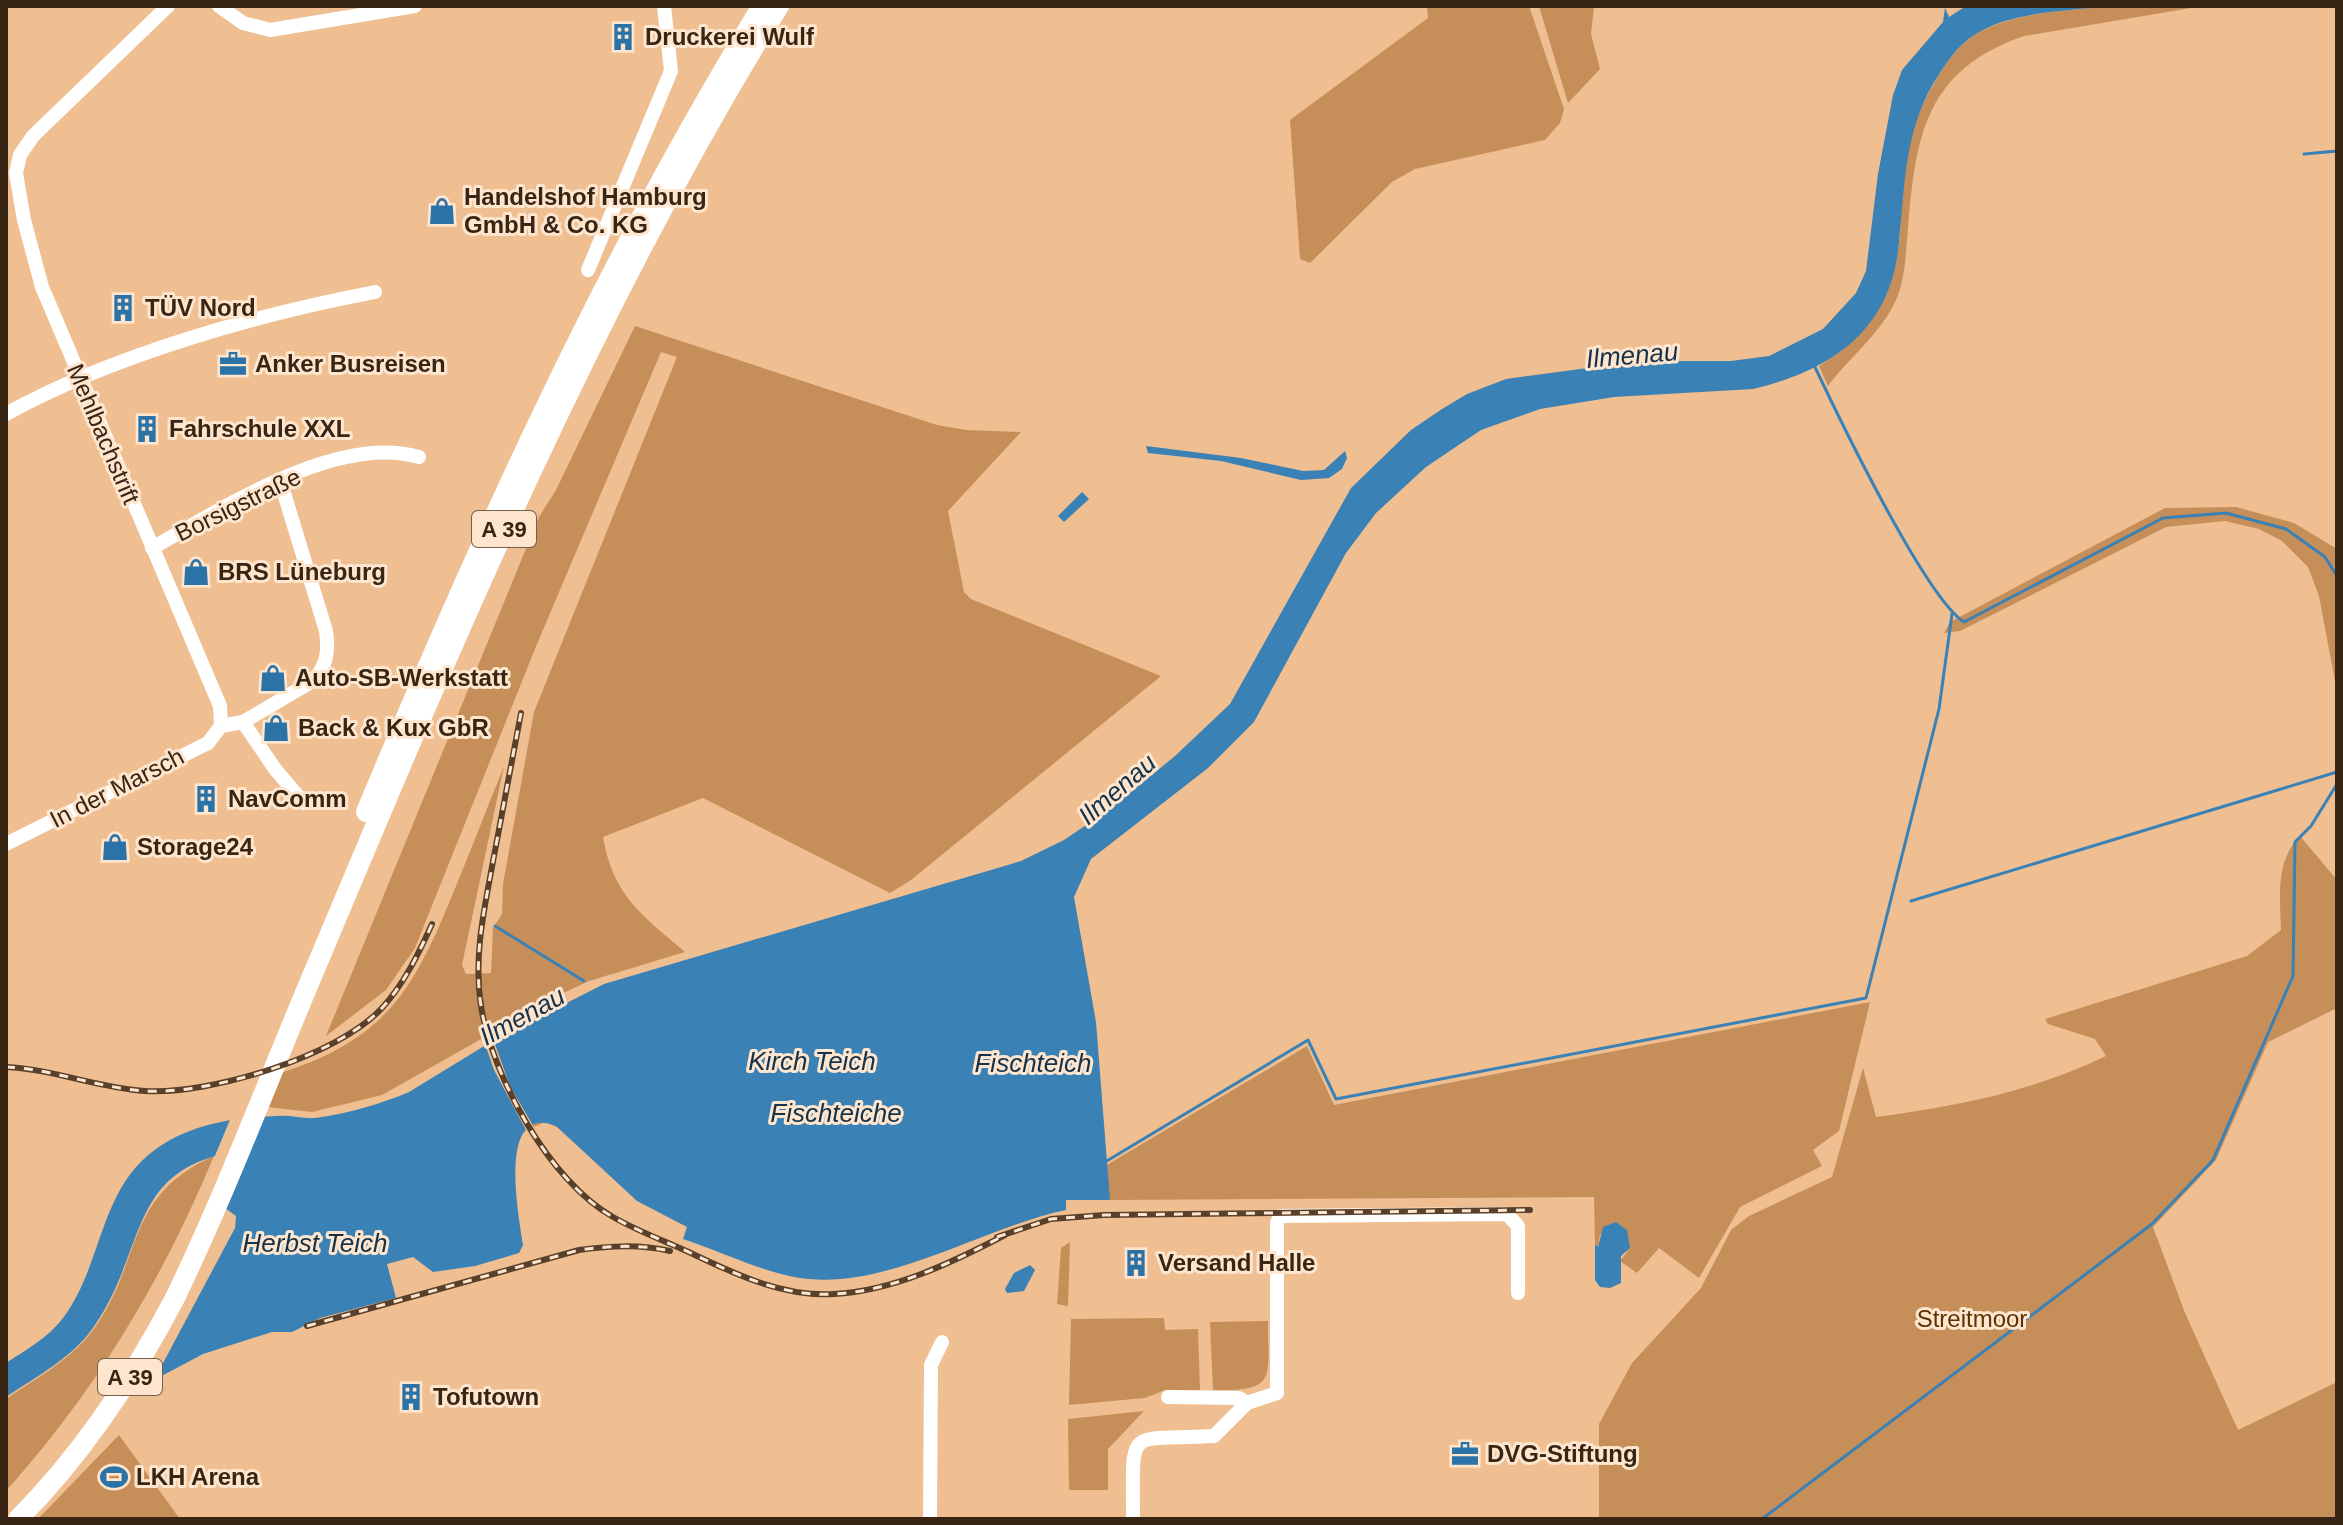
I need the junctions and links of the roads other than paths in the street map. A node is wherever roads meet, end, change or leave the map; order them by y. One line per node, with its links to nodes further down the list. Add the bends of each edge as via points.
1 (168, 6): 9 (street, Mehlbachstrift, via 33,136 20,155 17,188 33,256)
2 (219, 6): 3 (street, via 243,23 270,30)
3 (415, 6)
4 (664, 6): 7 (street, via 671,71)
5 (762, 6): 18 (highway, A 39, via 678,149 541,414 423,676)
6 (779, 6): 18 (highway, A 39, via 691,157 554,422)
7 (588, 270)
8 (375, 292): 9 (street, via 260,318)
9 (79, 378): 10 (street); 13 (street, Mehlbachstrift)
10 (6, 414)
11 (419, 457): 12 (street, Borsigstraße, via 396,450)
12 (280, 480): 13 (street, Borsigstraße); 14 (street, via 326,631 327,657 311,682)
13 (152, 548): 15 (street, Mehlbachstrift, via 220,706)
14 (243, 722): 15 (street); 16 (street)
15 (221, 726): 17 (street, In der Marsch, via 208,743)
16 (304, 803)
17 (6, 844)
18 (280, 1033): 19 (highway, A 39)
19 (204, 1218): 24 (highway, A 39, via 117,1375 54,1460); 25 (highway, A 39, via 175,1298 128,1381)
20 (1518, 1293): 23 (street, via 1518,1226 1507,1214 1280,1216 1277,1393)
21 (942, 1342): 26 (street, via 931,1365)
22 (1168, 1397): 23 (street, via 1239,1398)
23 (1247, 1403): 27 (street, via 1214,1436 1146,1437 1136,1444)
24 (6, 1512)
25 (18, 1519)
26 (930, 1519)
27 (1133, 1519)

